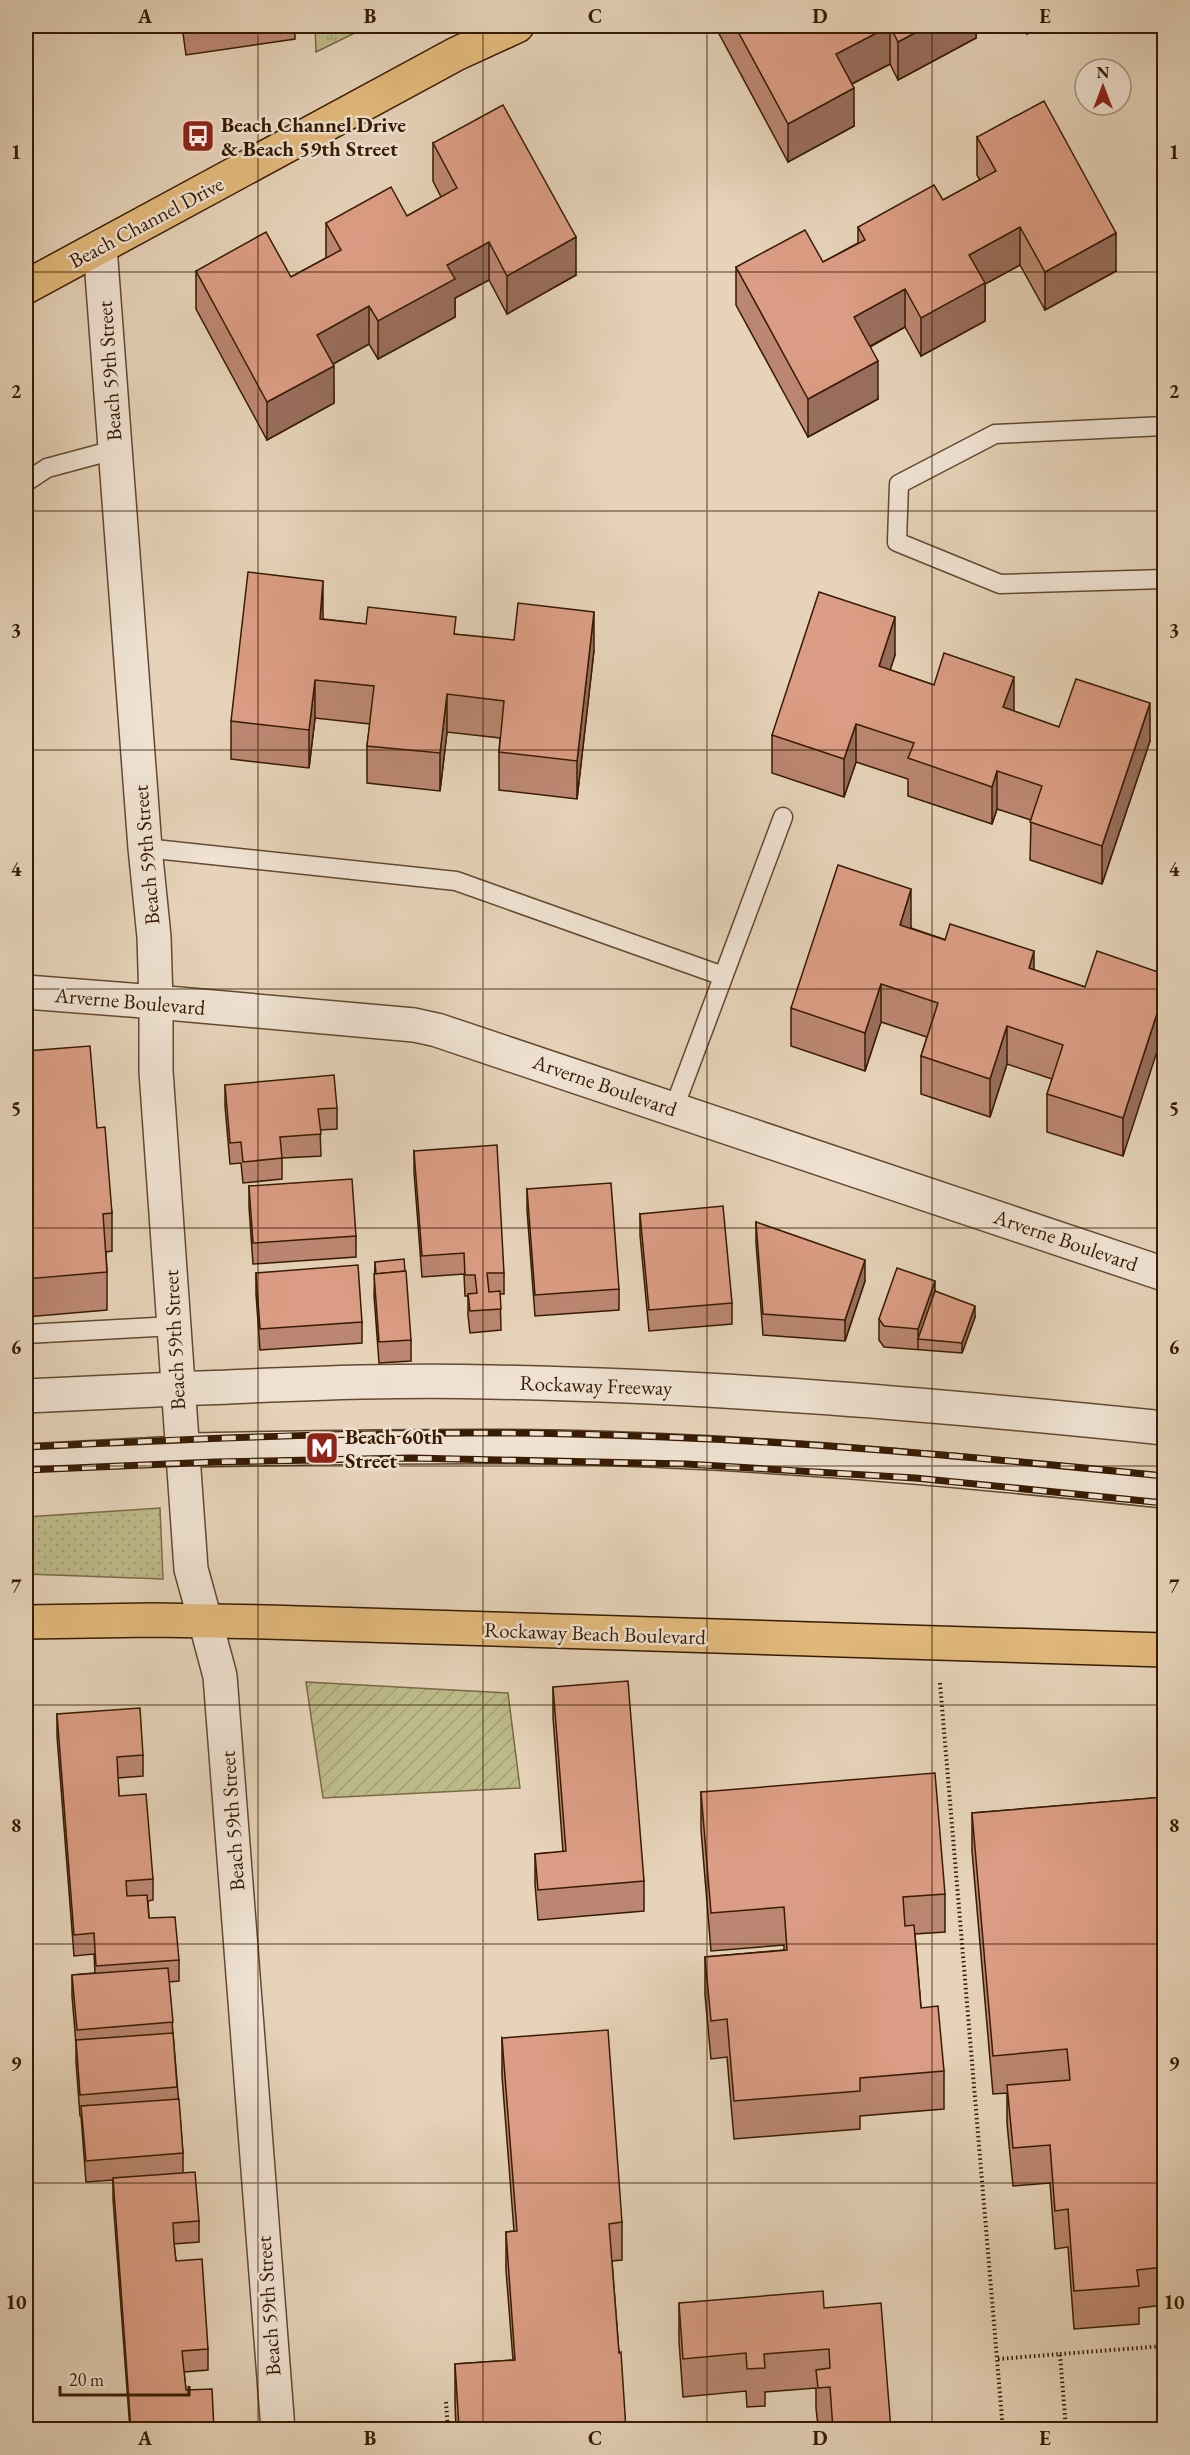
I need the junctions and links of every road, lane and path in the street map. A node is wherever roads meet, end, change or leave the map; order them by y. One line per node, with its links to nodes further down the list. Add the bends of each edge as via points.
1 (501, 26): 3 (main road, Beach Channel Drive)
2 (517, 26): 3 (main road, Beach Channel Drive)
3 (456, 54): 4 (main road, Beach Channel Drive)
4 (100, 247): 5 (main road, Beach Channel Drive); 7 (street, Beach 59th Street)
5 (26, 286)
6 (1164, 426): 9 (lane, via 995,434 899,484 897,542 1000,584)
7 (114, 450): 8 (lane, via 47,468); 11 (street, Beach 59th Street)
8 (26, 482)
9 (1164, 579)
10 (783, 817): 12 (lane)
11 (145, 848): 12 (lane, via 456,881); 14 (street, Beach 59th Street)
12 (723, 976): 15 (lane)
13 (26, 992): 14 (street, Arverne Boulevard)
14 (156, 1002): 15 (street, Arverne Boulevard, via 414,1025); 17 (street, Beach 59th Street, via 156,1071)
15 (674, 1108): 16 (street, Arverne Boulevard)
16 (1164, 1274)
17 (174, 1326): 18 (lane); 19 (street, Beach 59th Street)
18 (26, 1334)
19 (177, 1389): 20 (street, Rockaway Freeway); 21 (street, Rockaway Freeway, via 388,1381 655,1387 840,1397); 22 (street, Beach 59th Street)
20 (26, 1396)
21 (1164, 1428)
22 (181, 1450): 23 (street); 24 (street, via 366,1446 643,1450 940,1468); 25 (street, Beach 59th Street, via 191,1569)
23 (26, 1458)
24 (1164, 1491)
25 (206, 1620): 26 (main road, Rockaway Beach Boulevard); 27 (main road, Rockaway Beach Boulevard); 34 (street, Beach 59th Street, via 220,1676)
26 (26, 1622)
27 (938, 1644): 28 (main road, Rockaway Beach Boulevard); 31 (path)
28 (1164, 1650)
29 (1164, 2346): 30 (path)
30 (1060, 2354): 31 (path); 37 (path)
31 (998, 2359): 36 (path)
32 (446, 2402): 35 (path)
33 (1164, 2428): 38 (path)
34 (278, 2430)
35 (448, 2430)
36 (1003, 2430)
37 (1066, 2430)
38 (1150, 2430)

